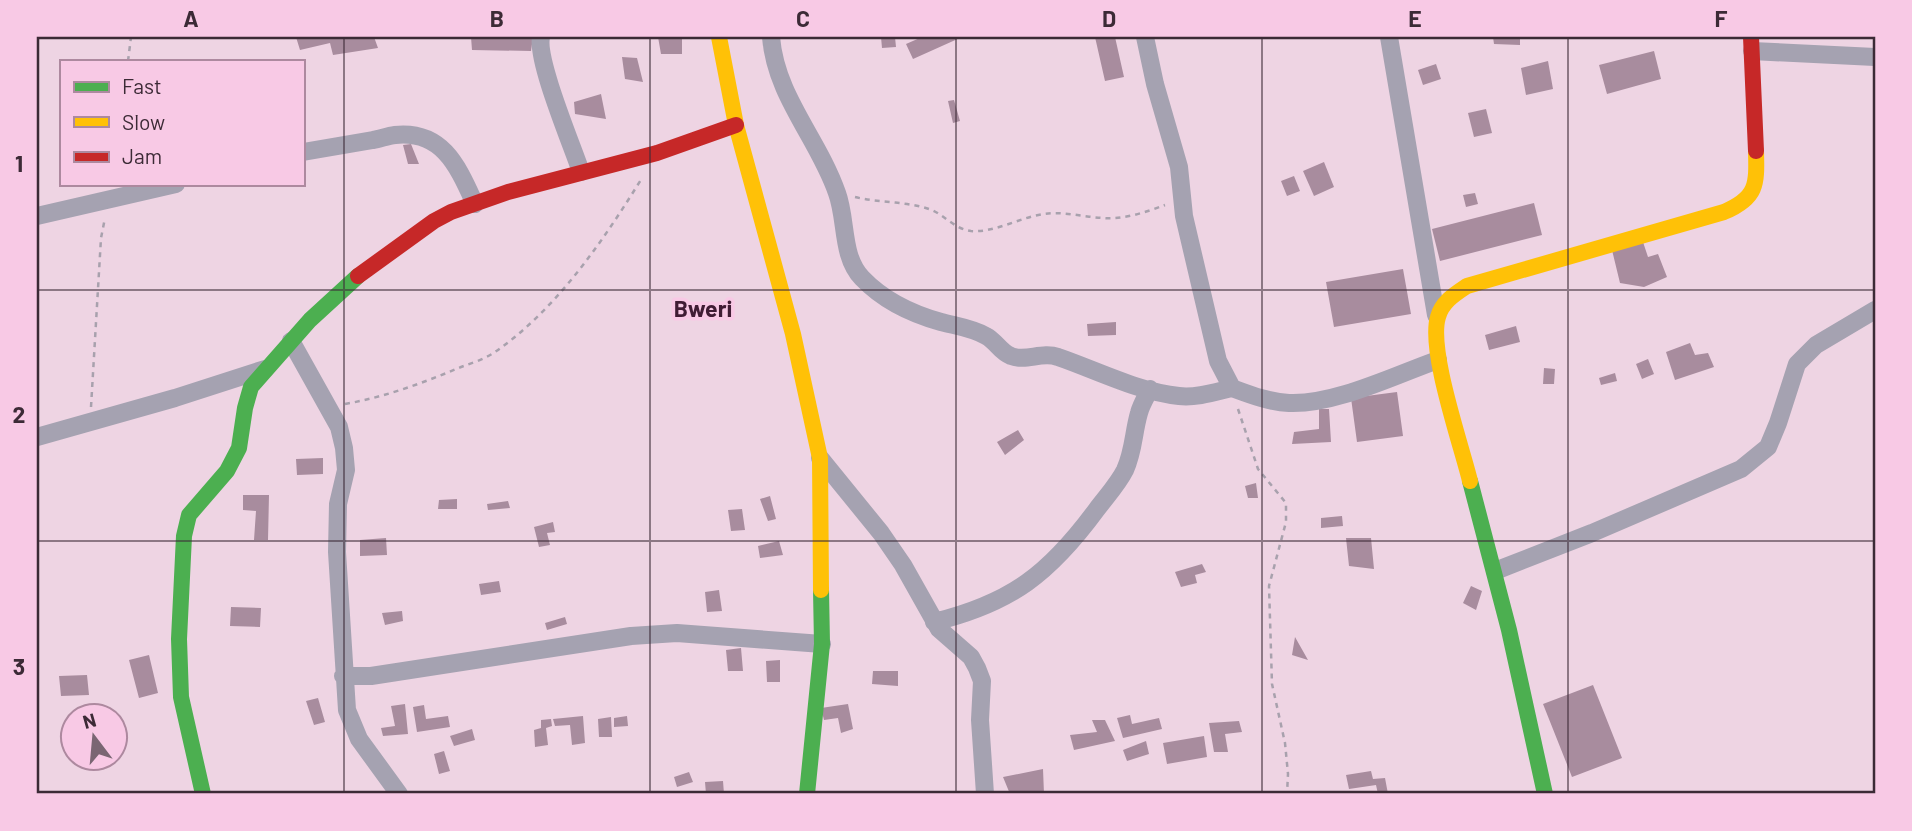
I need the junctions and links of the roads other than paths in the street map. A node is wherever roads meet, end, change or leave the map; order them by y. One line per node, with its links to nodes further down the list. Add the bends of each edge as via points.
1 (541, 37): 10 (street, via 544,67)
2 (719, 37): 8 (street)
3 (771, 37): 20 (street, via 786,94 838,193 850,259 861,277 907,310 988,337 1010,356 1055,355)
4 (1145, 37): 19 (street, via 1179,167 1182,200 1218,361)
5 (1389, 37): 15 (street)
6 (1751, 44): 7 (street); 15 (street, via 1757,176 1753,194 1742,204 1467,286 1450,296)
7 (1875, 57)
8 (736, 125): 10 (street, via 657,153); 22 (street, via 793,334)
9 (304, 152): 12 (street, via 414,135 432,141 457,165)
10 (581, 172): 12 (street)
11 (168, 186): 13 (street)
12 (475, 204): 16 (street, via 434,221 361,275)
13 (37, 216)
14 (1875, 310): 23 (street, via 1816,345 1797,364 1768,447 1741,468)
15 (1436, 315): 17 (street)
16 (291, 341): 18 (street); 26 (street, via 339,428 344,448 337,552)
17 (1438, 360): 19 (street, via 1316,402 1274,401); 23 (street)
18 (265, 369): 21 (street); 27 (street, via 251,387 239,448 227,471 189,515 184,536 181,697)
19 (1232, 388): 20 (street, via 1183,397)
20 (1150, 389): 24 (street, via 1123,473 1054,561 1003,599)
21 (37, 437)
22 (820, 458): 24 (street, via 881,533); 25 (street)
23 (1495, 571): 31 (street)
24 (934, 622): 30 (street, via 971,657 982,681)
25 (822, 644): 26 (street, via 677,633 631,636 371,676); 29 (street)
26 (343, 676): 28 (street, via 346,710 359,739)
27 (203, 794)
28 (399, 794)
29 (807, 794)
30 (985, 794)
31 (1545, 794)

